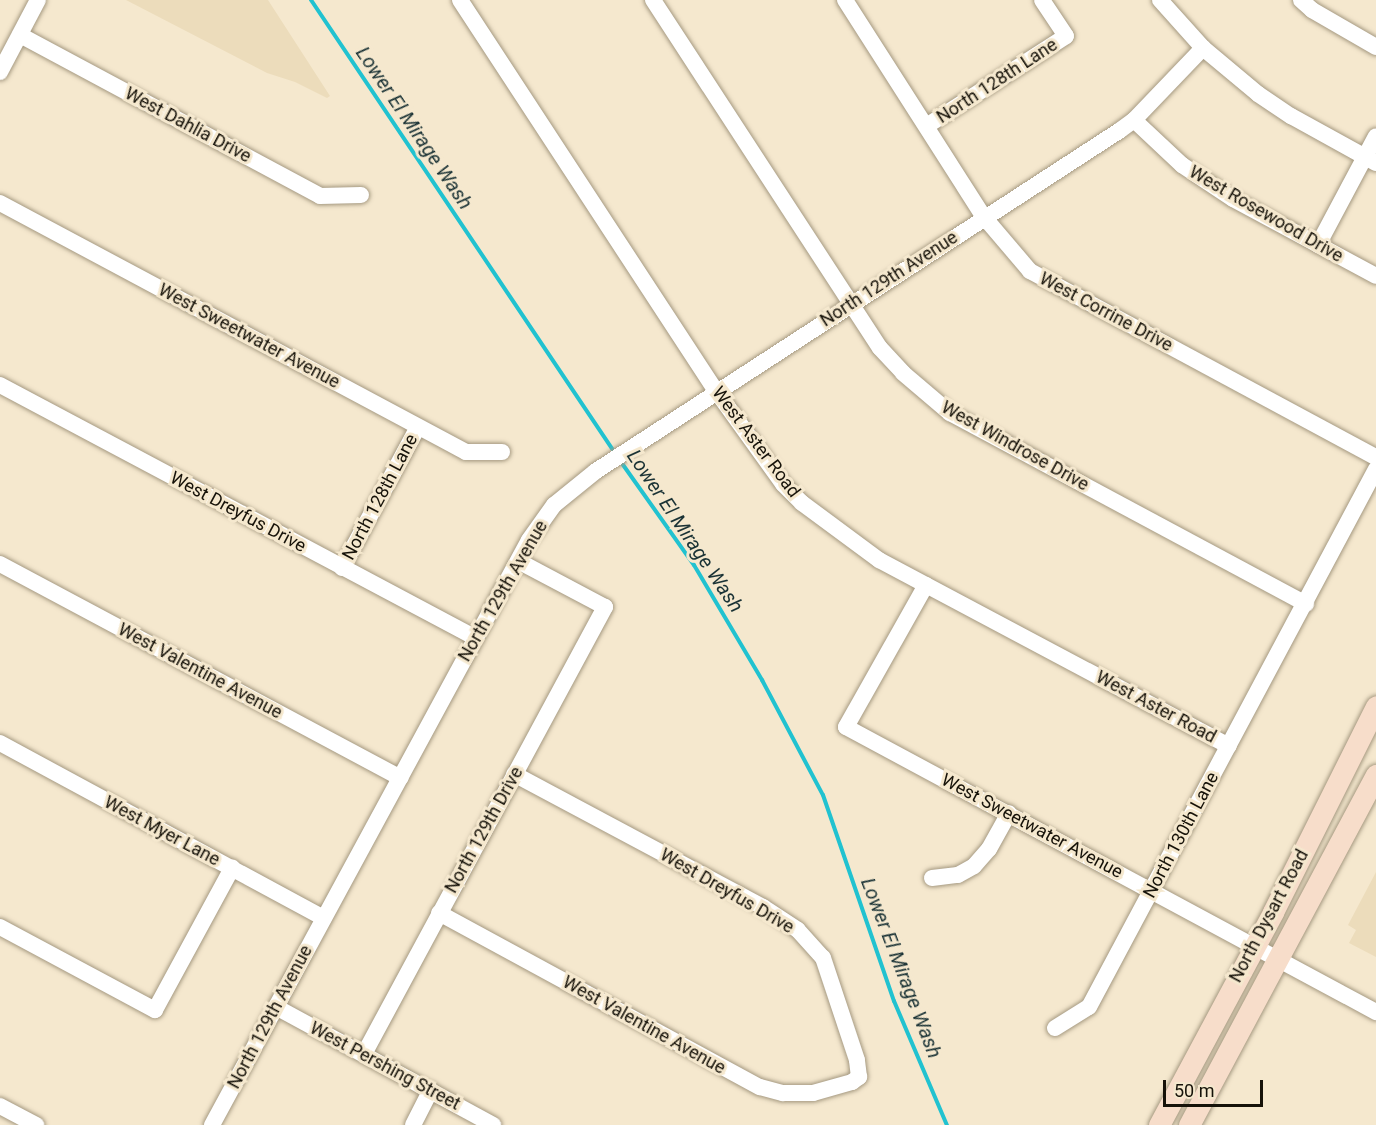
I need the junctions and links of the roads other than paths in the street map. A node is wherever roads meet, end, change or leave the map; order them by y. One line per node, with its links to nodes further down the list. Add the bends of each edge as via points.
1 (38, 0): 8 (street)
2 (460, 0): 23 (street, West Aster Road)
3 (653, 0): 21 (street, West Windrose Drive)
4 (845, 0): 13 (street, West Corrine Drive)
5 (1042, 0): 13 (street, North 128th Lane, via 1066,36)
6 (1160, 0): 10 (street)
7 (1301, 0): 9 (street)
8 (20, 35): 11 (street); 16 (street, West Dahlia Drive, via 320,196)
9 (1376, 47)
10 (1203, 48): 12 (street, North 129th Avenue); 15 (street, via 1277,108)
11 (0, 72)
12 (1134, 120): 18 (street, North 129th Avenue); 19 (street, West Rosewood Drive, via 1182,165 1233,199)
13 (928, 125): 18 (street, West Corrine Drive)
14 (1376, 136): 15 (street)
15 (1370, 160): 19 (street)
16 (361, 195)
17 (0, 203): 24 (street, West Sweetwater Avenue)
18 (984, 217): 21 (street, North 129th Avenue); 26 (street, West Corrine Drive, via 1030,271)
19 (1318, 245): 20 (street, West Rosewood Drive)
20 (1376, 276)
21 (852, 303): 23 (street, North 129th Avenue); 32 (street, West Windrose Drive, via 880,348 950,413)
22 (0, 385): 30 (street, West Dreyfus Drive)
23 (717, 392): 28 (street, North 129th Avenue, via 596,471 554,505); 31 (street, West Aster Road, via 783,484 802,503 879,560)
24 (418, 427): 25 (street, West Sweetwater Avenue, via 466,452); 30 (street, North 128th Lane)
25 (502, 452)
26 (1376, 457)
27 (1376, 469): 32 (street, North 130th Lane)
28 (518, 561): 33 (street, North 129th Avenue); 37 (street, North 129th Drive, via 605,607)
29 (0, 564): 39 (street, West Valentine Avenue)
30 (342, 568): 33 (street, West Dreyfus Drive)
31 (926, 585): 36 (street, West Aster Road); 40 (street, West Sweetwater Avenue, via 846,727)
32 (1306, 604): 36 (street, North 130th Lane)
33 (476, 638): 39 (street, North 129th Avenue)
34 (1376, 706): 47 (main road, North Dysart Road)
35 (0, 743): 41 (street, West Myer Lane)
36 (1229, 746): 43 (street, North 130th Lane)
37 (514, 774): 44 (street, North 129th Drive); 53 (street, West Dreyfus Drive, via 763,907 798,930 823,958 857,1060)
38 (1376, 775): 48 (main road, North Dysart Road)
39 (400, 778): 45 (street, North 129th Avenue)
40 (1009, 813): 42 (street, via 989,849 974,866 958,875); 43 (street, West Sweetwater Avenue)
41 (232, 868): 45 (street, West Myer Lane); 46 (street, via 155,1010)
42 (932, 878)
43 (1152, 890): 47 (street, West Sweetwater Avenue); 51 (street, North 130th Lane, via 1089,1008)
44 (439, 913): 52 (street, North 129th Drive); 53 (street, West Valentine Avenue, via 760,1087 783,1093 813,1093)
45 (324, 918): 49 (street, North 129th Avenue)
46 (0, 927)
47 (1255, 945): 48 (street, West Sweetwater Avenue); 60 (main road, North Dysart Road)
48 (1278, 957): 50 (street, West Sweetwater Avenue); 61 (main road, North Dysart Road)
49 (276, 1007): 52 (street, West Pershing Street); 57 (street, North 129th Avenue)
50 (1376, 1012)
51 (1055, 1028)
52 (364, 1054): 54 (street, West Pershing Street)
53 (859, 1077)
54 (431, 1090): 58 (street); 59 (street, West Pershing Street)
55 (0, 1106): 56 (street)
56 (36, 1125)
57 (212, 1125)
58 (413, 1125)
59 (494, 1125)
60 (1159, 1125)
61 (1189, 1125)

